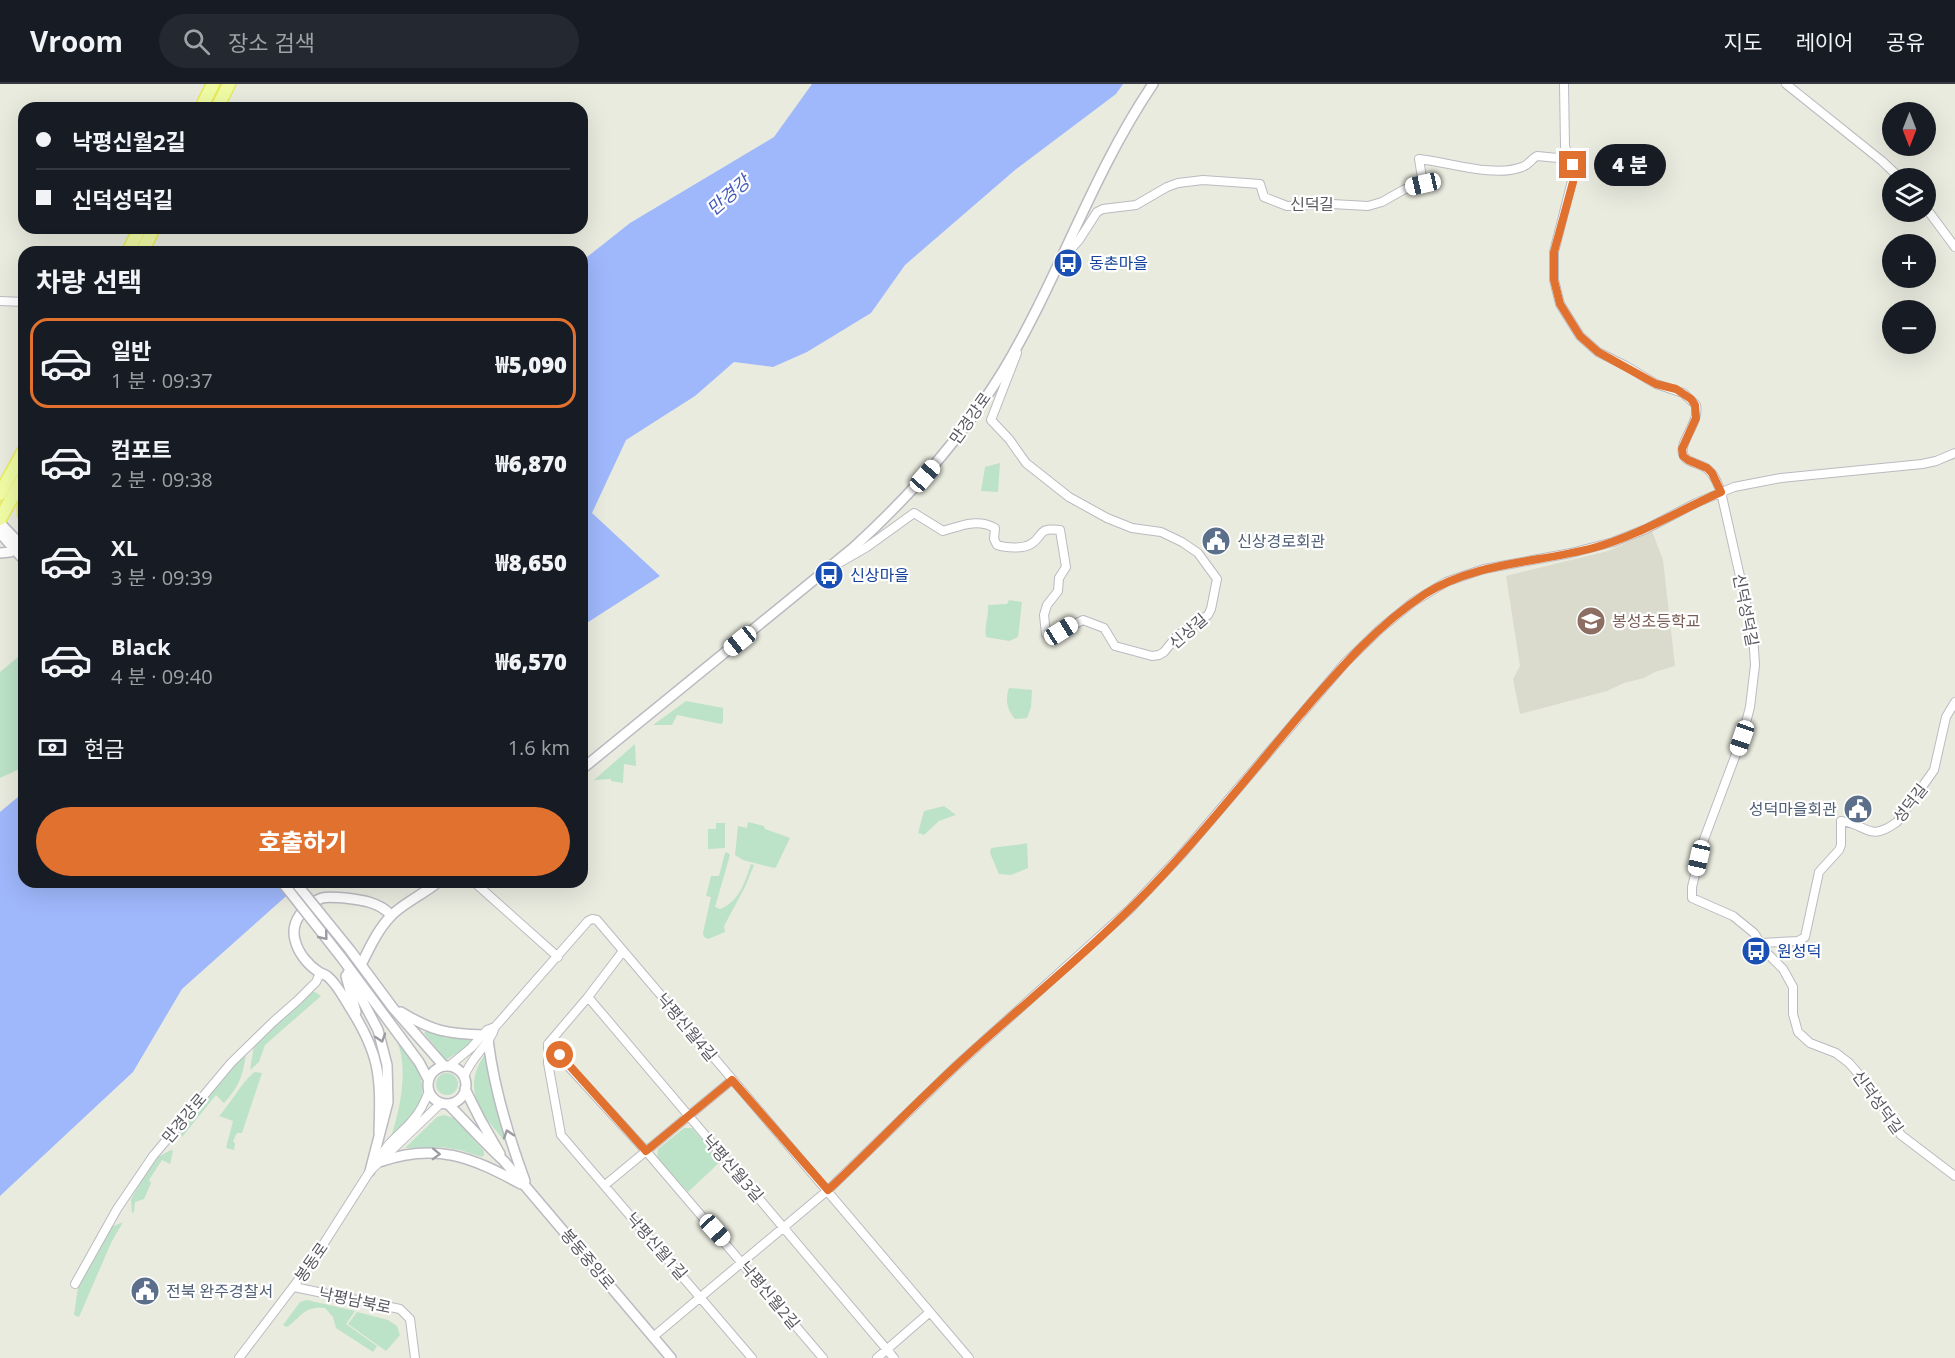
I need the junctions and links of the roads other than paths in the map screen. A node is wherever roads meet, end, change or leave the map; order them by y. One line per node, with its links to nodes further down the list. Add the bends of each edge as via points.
1 (213, 84): 6 (main road)
2 (229, 84): 7 (main road)
3 (1154, 84): 12 (street, 만경강로, via 1113,148)
4 (1564, 84): 8 (street, 신덕성덕길)
5 (1786, 84): 9 (street)
6 (204, 102)
7 (220, 102)
8 (1568, 153): 12 (street, 신덕길, via 1558,158 1537,156 1525,166 1509,170 1419,159 1423,184 1368,206 1287,206 1263,197 1260,184 1203,180 1178,183 1136,205 1097,212); 19 (street, 신덕성덕길, via 1573,182 1554,252 1554,280 1560,304 1580,336 1598,352 1691,399 1696,418 1682,449 1683,456 1707,468)
9 (1889, 168)
10 (1936, 221): 11 (street)
11 (1955, 247)
12 (1058, 264): 15 (street, 만경강로)
13 (0, 301): 14 (street)
14 (18, 302)
15 (1029, 323): 27 (street, 만경강로, via 1004,369 954,443 889,515); 27 (street, 신상길, via 991,420 1033,469 1081,505 1132,528 1161,532 1198,553 1217,579 1208,615 1177,636 1164,652 1152,656 1115,646 1104,627 1083,620 1055,634 1046,634 1044,615 1066,567 1060,530 1054,529 1038,535 1029,546 1004,548 997,545 994,528 989,525 968,524 943,531 914,513)
16 (1955, 453): 19 (street, via 1922,464 1781,478)
17 (18, 461): 20 (main road)
18 (18, 487): 21 (main road)
19 (1721, 492): 35 (street, 신덕성덕길, via 1753,634 1755,665 1742,738 1703,842 1692,898 1745,923); 61 (street, via 1613,542 1463,576 1429,592 1397,614 1345,663 1130,909 955,1067)
20 (0, 494)
21 (0, 520): 23 (street)
22 (0, 533): 24 (street)
23 (18, 546)
24 (18, 547)
25 (18, 549): 26 (street)
26 (0, 553)
27 (827, 570): 29 (street, 만경강로)
28 (1955, 702): 35 (street, 성덕길, via 1946,717 1934,770 1898,822 1881,832 1868,832 1852,822 1840,821 1839,850 1819,872 1806,937)
29 (588, 764)
30 (287, 888): 38 (street, one-way to 38, bridge)
31 (300, 888): 38 (street, bridge, via 350,950)
32 (431, 888): 34 (street)
33 (481, 888): 37 (street)
34 (391, 915): 38 (street); 39 (street, via 376,904 353,899 323,898 306,907 296,920 295,941 308,964)
35 (1761, 943): 58 (street, 신덕성덕길, via 1793,987 1793,1018 1798,1032 1849,1064 1871,1088 1901,1135)
36 (622, 951): 37 (street, 낙평신월4길, via 592,919); 40 (street); 48 (street, 낙평신월4길)
37 (558, 957): 43 (street, 낙평신월4길, via 493,1034)
38 (351, 969): 39 (street); 41 (street); 42 (street); 47 (street); 53 (street, one-way to 53, via 378,1030 387,1065 388,1102)
39 (323, 974): 42 (street); 64 (street, 만경강로, via 231,1063 153,1156 117,1209)
40 (588, 997): 44 (street); 52 (street, 낙평신월3길)
41 (393, 1008): 43 (street, via 432,1029); 45 (street)
42 (358, 1021): 53 (street, via 378,1069)
43 (486, 1037): 45 (street, 낙평신월4길); 46 (street, 낙평신월4길); 60 (street, one-way to 43, via 504,1120)
44 (548, 1044): 54 (street, 낙평신월2길); 59 (street, 낙평신월1길, via 561,1135)
45 (446, 1066): 46 (street, via 460,1071); 47 (street)
46 (464, 1077): 49 (street, 봉동중앙로)
47 (428, 1079): 50 (street)
48 (732, 1080): 52 (street); 61 (street, 낙평신월4길)
49 (465, 1089): 51 (street, via 459,1100); 55 (street, 봉동중앙로)
50 (429, 1091): 51 (street, 봉동중앙로); 56 (street, 봉동로, via 414,1120 384,1150)
51 (445, 1104): 55 (street, 봉동중앙로); 56 (street, 봉동로)
52 (688, 1116): 54 (street); 62 (street, 낙평신월3길)
53 (379, 1132): 57 (street)
54 (646, 1151): 59 (street); 63 (street, 낙평신월2길)
55 (504, 1161): 60 (street, 봉동중앙로)
56 (379, 1162): 57 (street, 봉동로); 60 (street, one-way to 60, via 415,1153 453,1155 481,1163)
57 (370, 1171): 65 (street, 봉동로)
58 (1955, 1176)
59 (605, 1185): 66 (street, 낙평신월1길)
60 (528, 1189): 68 (street, 봉동중앙로)
61 (828, 1190): 62 (street); 67 (street, 낙평신월4길)
62 (784, 1227): 63 (street); 69 (street, 낙평신월3길)
63 (743, 1262): 66 (street); 74 (street, 낙평신월2길)
64 (75, 1284)
65 (294, 1287): 70 (street, 봉동로); 71 (street, 낙평남북로, via 400,1309 410,1319)
66 (701, 1297): 68 (street); 73 (street, 낙평신월1길)
67 (930, 1312): 69 (street); 77 (street, 낙평신월4길)
68 (653, 1337): 72 (street, 봉동중앙로)
69 (887, 1349): 75 (street); 76 (street, 낙평신월3길)
70 (239, 1358)
71 (415, 1358)
72 (671, 1358)
73 (752, 1358)
74 (823, 1358)
75 (877, 1358)
76 (894, 1358)
77 (969, 1358)

